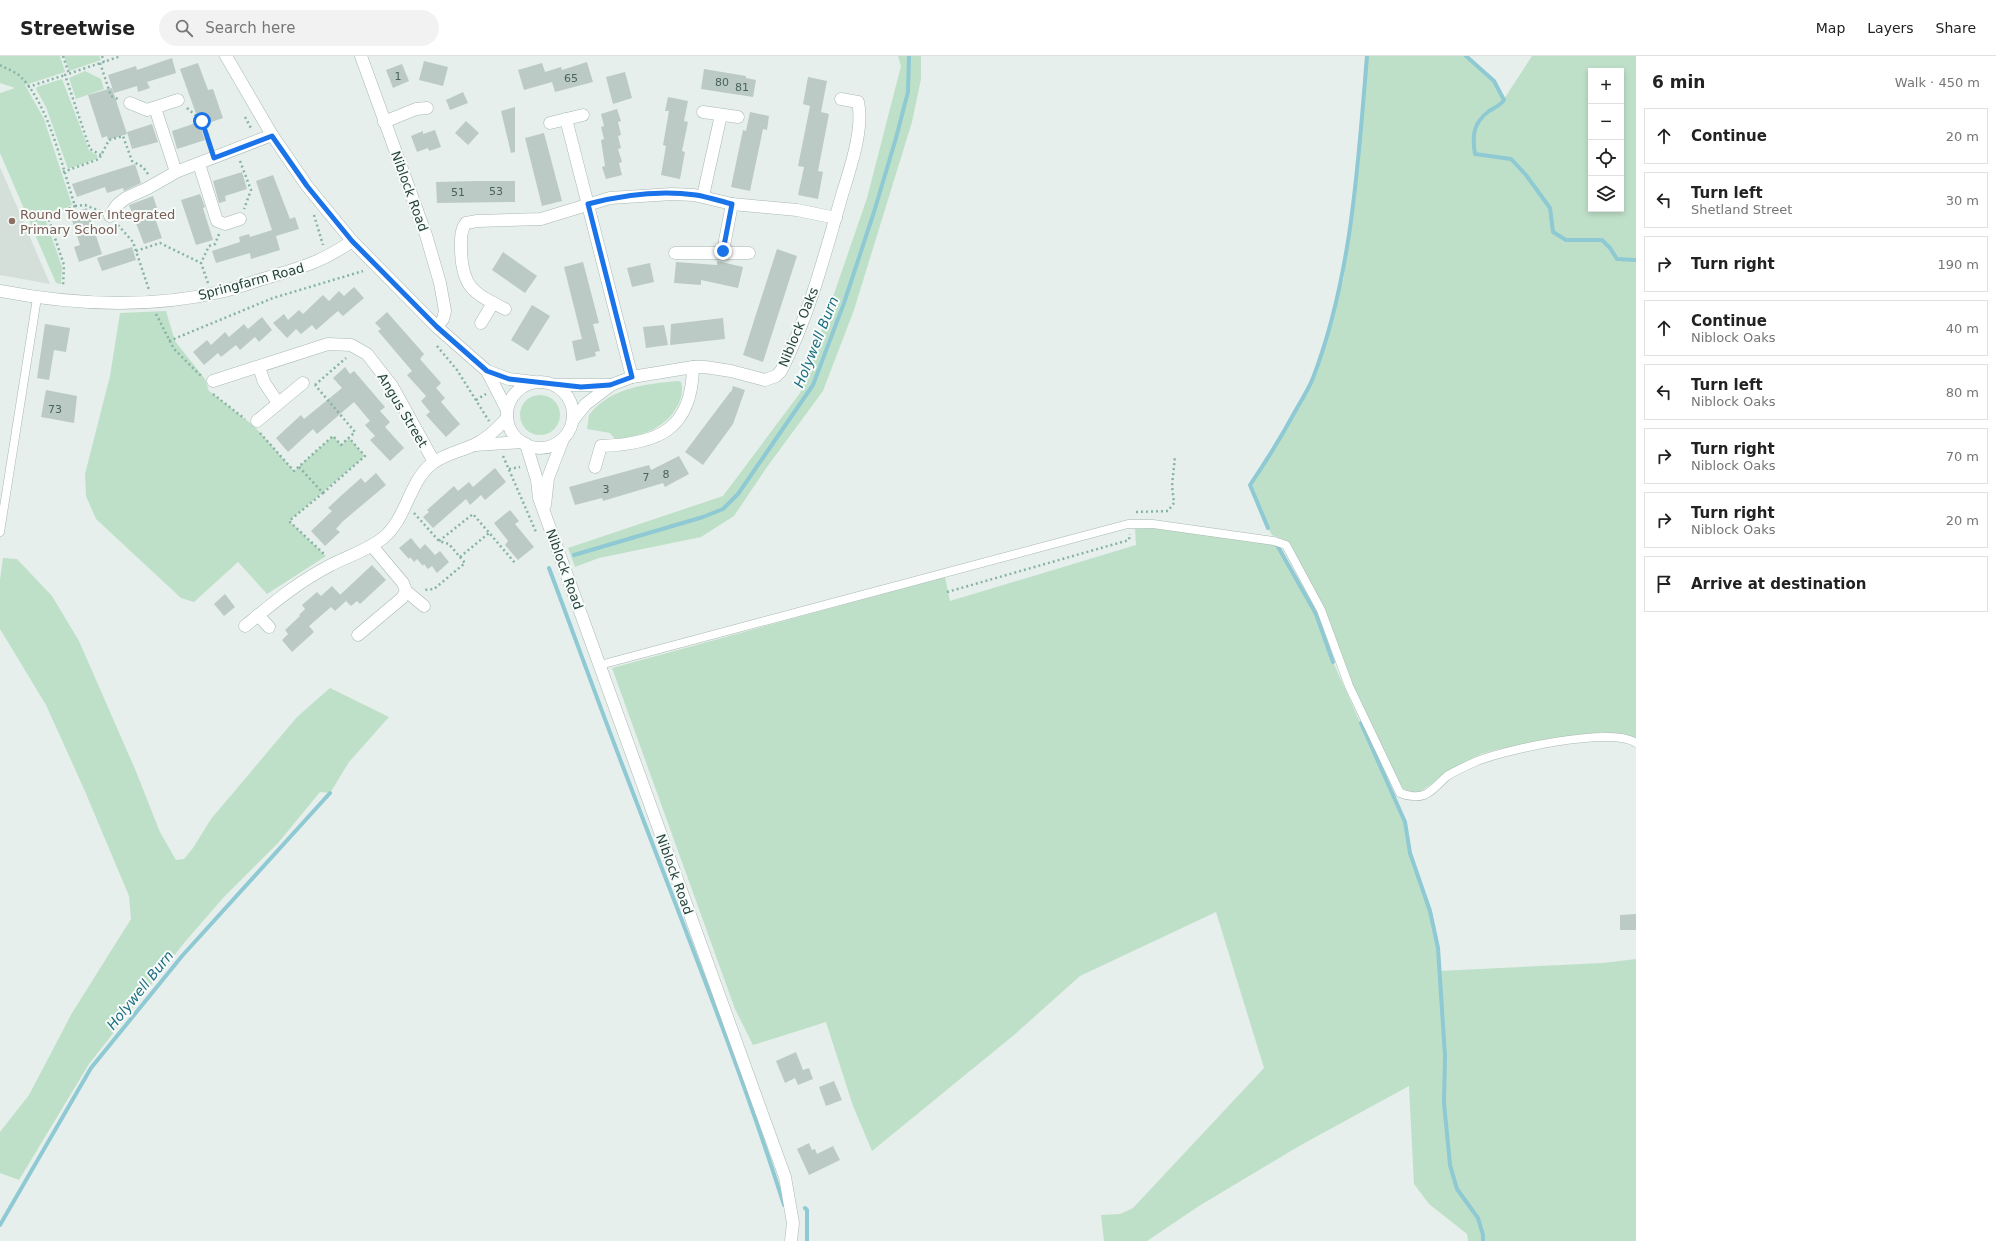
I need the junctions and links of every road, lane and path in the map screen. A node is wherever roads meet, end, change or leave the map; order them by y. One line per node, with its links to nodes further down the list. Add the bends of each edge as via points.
1 (62, 56): 9 (path)
2 (102, 56): 6 (path)
3 (121, 56): 6 (path)
4 (226, 56): 24 (street)
5 (361, 56): 22 (street, Niblock Road)
6 (104, 62): 7 (path)
7 (100, 63): 9 (path); 14 (path, via 111,96)
8 (0, 65): 11 (path, via 20,76)
9 (69, 74): 10 (path)
10 (65, 75): 11 (path); 26 (path, via 90,149)
11 (28, 87): 29 (path, via 42,109)
12 (841, 99): 37 (street, Niblock Oaks, via 858,102 860,114 852,159)
13 (178, 100): 15 (street); 27 (path, via 202,121)
14 (130, 103): 15 (street, via 148,110)
15 (155, 108): 30 (street)
16 (427, 108): 22 (street, via 416,109)
17 (703, 112): 19 (street)
18 (583, 115): 21 (street)
19 (721, 115): 20 (street); 32 (street)
20 (738, 118)
21 (566, 119): 23 (street); 33 (street)
22 (384, 122): 57 (street, Niblock Road, via 426,235 440,283 445,311)
23 (550, 123)
24 (272, 136): 25 (street); 40 (street, via 307,186)
25 (236, 149): 27 (street); 38 (path, via 251,190)
26 (101, 155): 29 (path, via 99,159); 31 (path, via 109,140 123,136 132,161 143,167)
27 (214, 158): 28 (street)
28 (199, 164): 30 (street); 39 (street, via 216,218)
29 (63, 172): 35 (path)
30 (176, 172): 31 (street)
31 (155, 184): 36 (street, via 126,198)
32 (703, 196): 33 (street, via 628,196); 34 (street)
33 (588, 204): 54 (street, via 540,218 477,221 466,224 461,232 464,278 475,291); 63 (street)
34 (732, 204): 37 (street, via 810,212); 42 (street)
35 (75, 206): 36 (path, via 86,204); 52 (path, via 52,216 49,220 64,265)
36 (110, 216): 41 (path, via 133,242)
37 (836, 218): 61 (street, Niblock Oaks, via 813,292 781,371 765,380 717,368)
38 (240, 219): 39 (street)
39 (222, 224): 45 (path, via 215,244 209,246)
40 (352, 241): 50 (street, Springfarm Road, via 308,266); 57 (street)
41 (136, 251): 45 (path, via 160,243); 53 (path)
42 (723, 251): 43 (street); 44 (street)
43 (675, 253)
44 (749, 253)
45 (201, 263): 50 (path)
46 (357, 265): 47 (path)
47 (363, 271): 48 (path); 53 (path, via 273,298 169,341)
48 (368, 276)
49 (0, 291): 51 (street, Springfarm Road)
50 (212, 294): 53 (street, Springfarm Road)
51 (37, 298): 52 (street, Springfarm Road); 88 (lane)
52 (62, 301): 53 (street, Springfarm Road, via 97,304)
53 (153, 302)
54 (492, 303): 55 (street); 56 (street)
55 (505, 309)
56 (480, 323)
57 (437, 327): 62 (street)
58 (434, 342): 73 (path, via 457,370)
59 (358, 347): 60 (street, via 343,343 328,344); 65 (path, via 315,385); 80 (street, Angus Street, via 367,354 392,386)
60 (259, 367): 64 (street); 69 (street, via 264,382)
61 (693, 367): 63 (street, Niblock Oaks); 82 (street, via 689,401 675,423 648,440 601,446)
62 (487, 371): 66 (street, via 509,379); 70 (street)
63 (632, 377): 68 (street, Niblock Oaks)
64 (213, 381)
65 (303, 382): 69 (street)
66 (535, 382): 67 (street); 70 (street, via 525,385 517,392 511,400)
67 (555, 385): 68 (street, Niblock Oaks); 71 (street, via 564,391 570,400)
68 (610, 385): 71 (street, Niblock Oaks, via 586,404)
69 (278, 403): 72 (street)
70 (507, 414): 73 (street); 78 (street, via 513,434)
71 (573, 420): 75 (street)
72 (258, 421)
73 (495, 431): 76 (street)
74 (349, 438): 83 (path, via 365,456)
75 (563, 439): 78 (street, via 544,448); 85 (street, Niblock Road, via 548,478)
76 (475, 444): 77 (street); 80 (street)
77 (501, 444): 78 (street); 87 (path, via 502,454 536,532)
78 (524, 444): 85 (street, Niblock Road, via 532,463)
79 (1175, 456): 86 (path, via 1172,486 1174,503 1168,511 1133,512)
80 (434, 462): 84 (street, via 423,473)
81 (299, 467): 83 (path)
82 (595, 467)
83 (323, 493): 93 (path, via 289,522)
84 (405, 507): 90 (path, via 416,514); 91 (street, via 395,526)
85 (544, 510): 87 (street, Niblock Road)
86 (1128, 524): 96 (path, via 1129,540); 102 (lane); 103 (lane, via 1153,524 1274,541 1286,545 1321,610 1349,686 1400,793 1408,796 1426,795 1448,776 1469,765 1512,750 1613,736)
87 (552, 531): 102 (street, Niblock Road)
88 (0, 532)
89 (489, 533): 90 (path, via 473,514); 92 (path); 94 (path)
90 (439, 540): 92 (path, via 449,544)
91 (372, 546): 93 (street); 95 (street, via 403,582)
92 (460, 557): 95 (path, via 465,563 434,589)
93 (334, 563): 98 (street, via 290,590)
94 (515, 563)
95 (406, 591): 97 (street); 101 (street, via 402,598)
96 (947, 592)
97 (424, 606)
98 (258, 615): 99 (street); 100 (street)
99 (245, 626)
100 (269, 627)
101 (358, 635)
102 (600, 665): 104 (street, Niblock Road, via 785,1177 793,1223)
103 (1636, 743)
104 (790, 1241)

